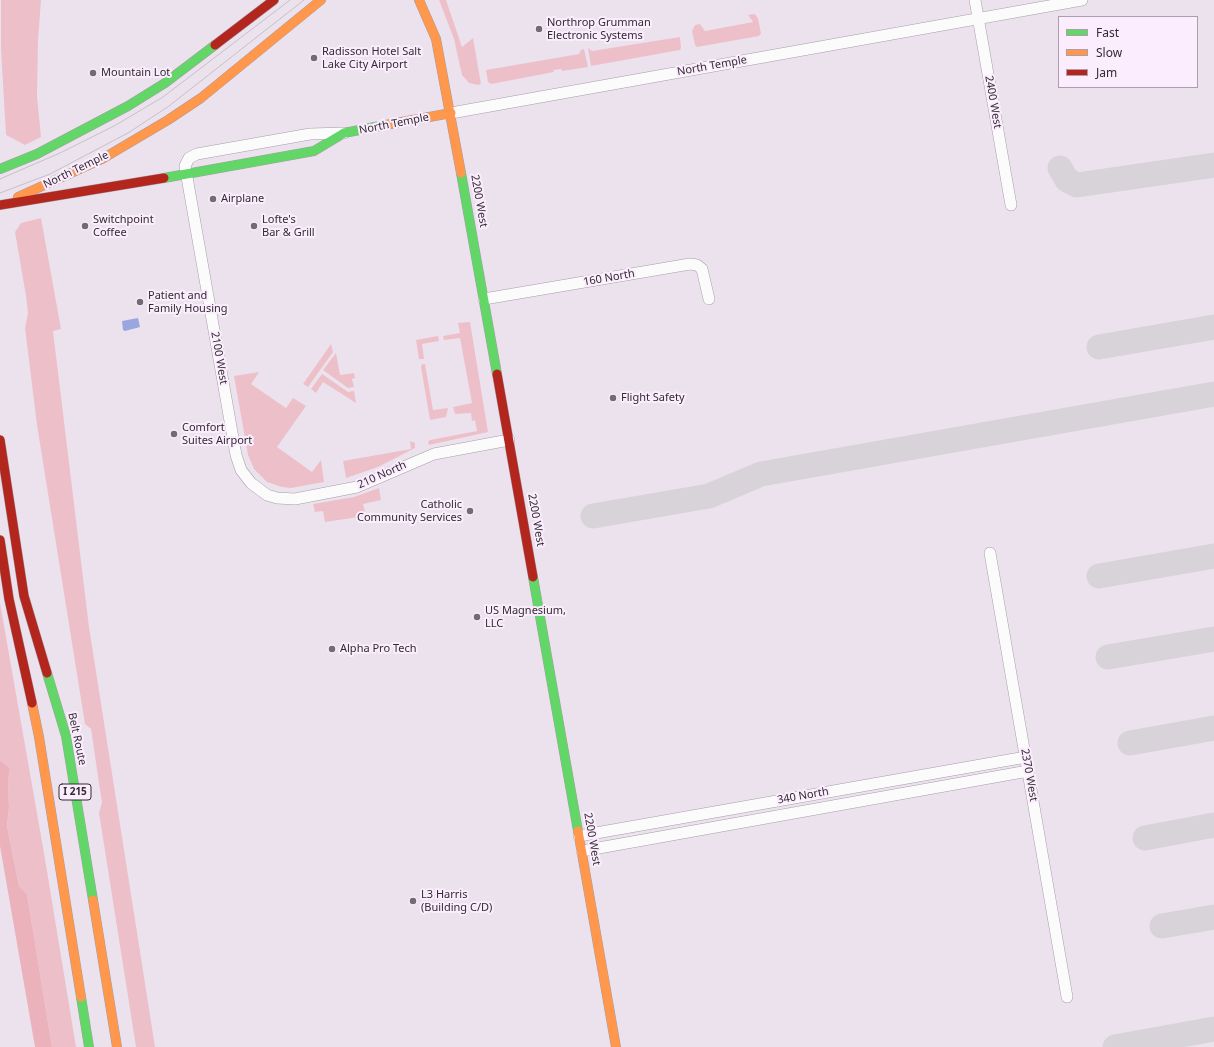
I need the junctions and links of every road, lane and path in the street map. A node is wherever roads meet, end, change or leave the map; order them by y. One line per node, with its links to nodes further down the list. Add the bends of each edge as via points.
1 (274, 0): 9 (main road, via 165,83 128,106 44,151)
2 (321, 0): 11 (main road, North Temple, via 201,98 168,120 102,159)
3 (419, 0): 7 (main road, 2200 West, via 436,39)
4 (975, 0): 6 (street, 2400 West)
5 (1082, 0): 6 (street, North Temple)
6 (978, 18): 7 (street, North Temple); 12 (street, 2400 West)
7 (451, 113): 8 (main road, North Temple); 13 (main road, 2200 West)
8 (344, 133): 10 (main road, North Temple, via 314,151); 10 (street, North Temple, via 310,134 197,154 187,161)
9 (0, 169)
10 (186, 175): 11 (main road, North Temple); 17 (street, 2100 West, via 236,455)
11 (0, 204)
12 (1011, 205)
13 (484, 299): 14 (street, 160 North, via 690,264 698,265 702,270); 16 (main road, 2200 West)
14 (709, 299)
15 (0, 440): 26 (main road, Belt Route / I 215, via 24,596 66,736)
16 (509, 440): 17 (street, 210 North, via 434,454 357,487 295,499 268,495 251,483); 22 (main road, 2200 West)
17 (241, 470)
18 (0, 540): 25 (main road, I 215, via 9,600 39,737)
19 (990, 553): 20 (street, 2370 West)
20 (1026, 757): 21 (street, 2370 West); 22 (street, 340 North)
21 (1028, 771): 23 (street, 340 North); 24 (street, 2370 West)
22 (579, 836): 23 (main road, 2200 West)
23 (582, 851): 27 (main road, 2200 West)
24 (1067, 996)
25 (89, 1047)
26 (116, 1047)
27 (616, 1047)

